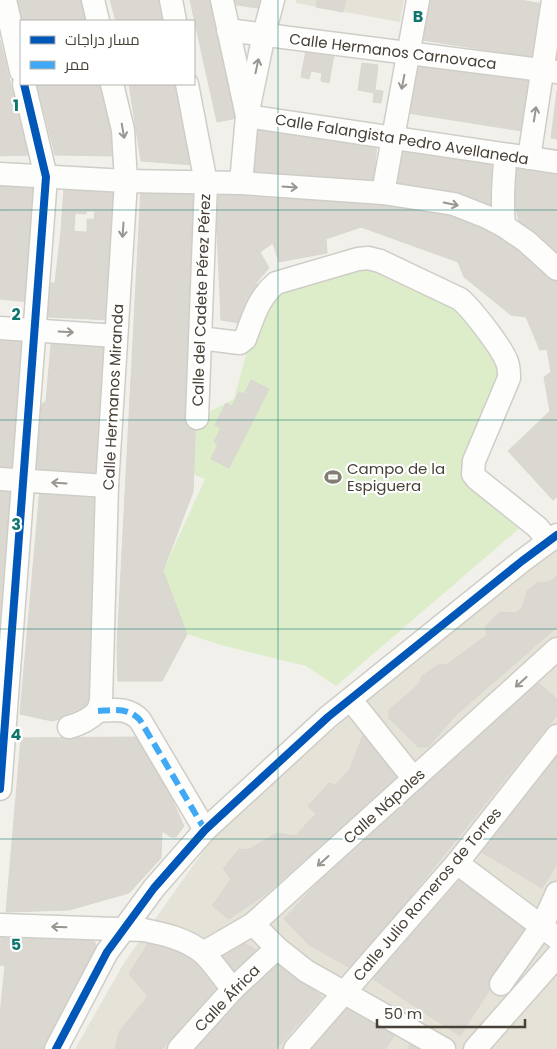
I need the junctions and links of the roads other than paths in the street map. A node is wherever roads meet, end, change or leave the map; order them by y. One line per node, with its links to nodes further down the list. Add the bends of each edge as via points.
1 (5, 0): 13 (street)
2 (93, 0): 8 (street)
3 (171, 0): 9 (street)
4 (222, 0): 10 (street)
5 (273, 0): 11 (street)
6 (418, 0): 12 (street)
7 (553, 0): 14 (street)
8 (98, 20)
9 (175, 20)
10 (228, 30): 11 (street, Calle Hermanos Carnovaca); 18 (street)
11 (264, 34): 12 (street, Calle Hermanos Carnovaca); 18 (street, one-way to 11)
12 (409, 53): 14 (street, Calle Hermanos Carnovaca); 19 (street, one-way to 19)
13 (20, 67)
14 (549, 71): 21 (street, one-way to 14)
15 (24, 85): 24 (street)
16 (112, 85): 25 (street, Calle Hermanos Miranda, one-way to 25, via 123,130)
17 (187, 85): 26 (street, Calle del Cadete Pérez Pérez)
18 (247, 116): 19 (street, Calle Falangista Pedro Avellaneda); 27 (street)
19 (393, 138): 20 (street, Calle Falangista Pedro Avellaneda); 28 (street)
20 (506, 155): 21 (street, Calle Falangista Pedro Avellaneda); 29 (street, via 502,202)
21 (529, 158): 22 (street, Calle Falangista Pedro Avellaneda)
22 (557, 162)
23 (0, 174): 24 (street)
24 (46, 177): 25 (street); 32 (street)
25 (126, 181): 26 (street); 33 (street, Calle Hermanos Miranda, one-way to 33)
26 (206, 183): 27 (street); 34 (street, Calle del Cadete Pérez Pérez)
27 (241, 183): 28 (street, one-way to 28)
28 (383, 193): 29 (street, one-way to 29, via 454,204)
29 (504, 226): 30 (street)
30 (557, 269)
31 (0, 328): 32 (street)
32 (34, 330): 33 (street, one-way to 33); 37 (street)
33 (116, 336): 38 (street, Calle Hermanos Miranda)
34 (200, 338): 35 (street, Calle del Cadete Pérez Pérez); 39 (street, via 243,342 260,301 276,283 358,259 380,262 460,298 503,354 509,371 509,378 474,461 473,474)
35 (196, 418)
36 (0, 479): 37 (street)
37 (23, 480): 38 (street, one-way to 37); 43 (street)
38 (107, 486): 42 (street, Calle Hermanos Miranda, via 101,701)
39 (553, 538): 41 (street)
40 (557, 649): 46 (street, Calle Nápoles, one-way to 46)
41 (351, 700): 46 (street); 48 (street, via 328,717)
42 (98, 711): 44 (street, via 80,725); 48 (street, via 122,710 135,715)
43 (2, 726): 47 (street)
44 (69, 727)
45 (557, 736): 49 (street, Calle Julio Romeros de Torres)
46 (414, 778): 51 (street, Calle Nápoles, one-way to 51)
47 (0, 789)
48 (205, 830): 53 (street)
49 (457, 863): 54 (street); 60 (street, Calle Julio Romeros de Torres)
50 (557, 894): 54 (street)
51 (253, 924): 55 (street); 56 (street, Calle Nápoles)
52 (0, 925): 53 (street, one-way to 52)
53 (116, 930): 56 (street, via 162,934 180,939); 62 (street)
54 (549, 932): 58 (street)
55 (277, 948): 59 (street, Calle África); 60 (street, via 306,971)
56 (203, 953): 59 (street)
57 (557, 956): 66 (street)
58 (501, 984)
59 (233, 989): 63 (street, Calle África)
60 (343, 993): 61 (street); 64 (street, Calle Julio Romeros de Torres)
61 (408, 1041): 65 (street)
62 (56, 1049)
63 (179, 1049)
64 (295, 1049)
65 (444, 1049)
66 (475, 1049)

